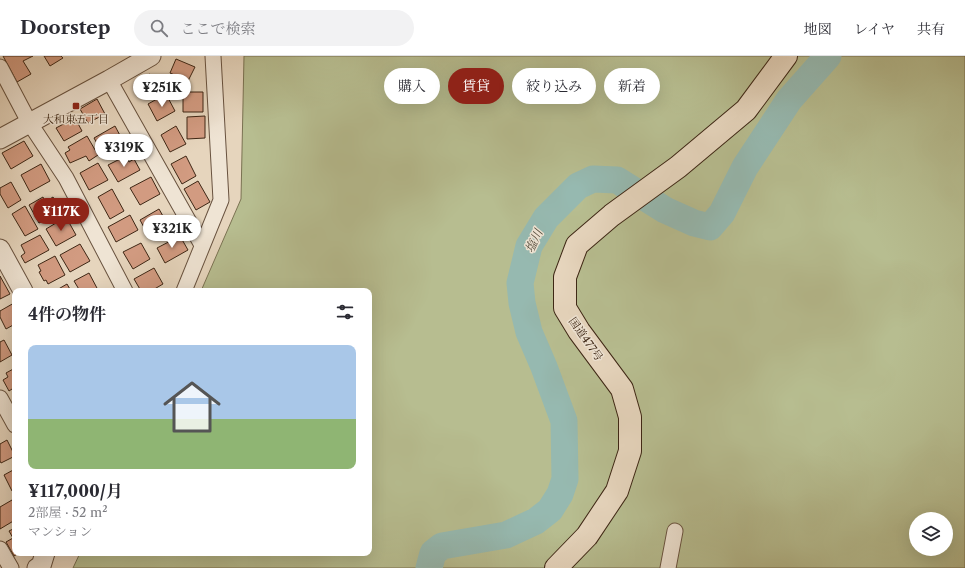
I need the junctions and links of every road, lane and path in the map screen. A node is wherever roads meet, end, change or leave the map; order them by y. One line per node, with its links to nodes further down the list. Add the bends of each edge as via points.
1 (150, 56): 5 (street)
2 (213, 56): 8 (street, via 221,200)
3 (786, 56): 20 (highway, 国道477号, via 746,110 678,167 577,245 565,277 565,308 622,389 630,417 630,451 617,491 587,536)
4 (0, 67): 6 (street)
5 (110, 80): 6 (street); 8 (street)
6 (29, 122): 7 (street); 11 (street, via 66,178)
7 (0, 139)
8 (202, 245): 12 (street)
9 (2, 258): 10 (street)
10 (22, 288)
11 (123, 288)
12 (185, 288)
13 (0, 398): 14 (street)
14 (12, 419)
15 (675, 530): 21 (street)
16 (0, 549): 18 (street)
17 (44, 556): 19 (street, via 41,566)
18 (11, 568)
19 (37, 568)
20 (556, 568)
21 (668, 568)

